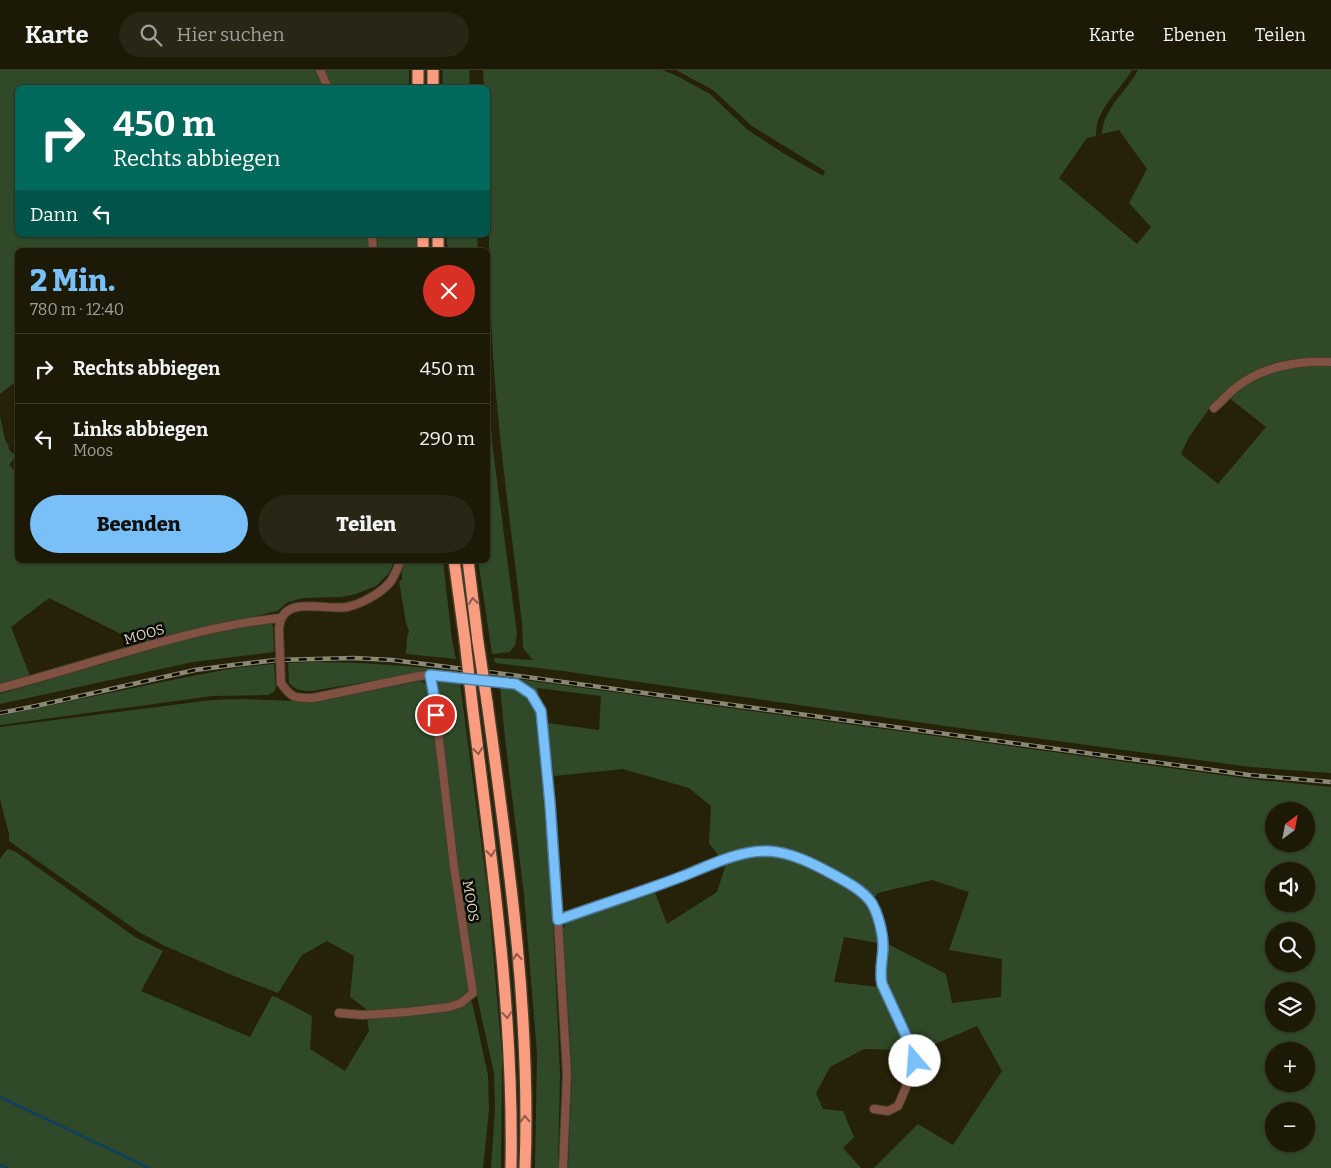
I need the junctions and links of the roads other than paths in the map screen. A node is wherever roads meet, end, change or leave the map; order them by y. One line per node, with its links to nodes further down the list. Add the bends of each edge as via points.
1 (320, 70): 4 (street)
2 (418, 70): 5 (highway)
3 (433, 70): 6 (highway)
4 (327, 85)
5 (418, 85)
6 (433, 85)
7 (1331, 362): 8 (street, via 1284,365 1257,375 1234,388)
8 (1214, 408)
9 (400, 563): 12 (street, MOOS, via 390,582 374,596 359,603 346,607 297,607)
10 (454, 563): 18 (highway, one-way to 18, bridge, via 504,977 510,1056)
11 (468, 563): 19 (highway, one-way to 11, bridge, via 519,975)
12 (280, 618): 13 (street, bridge, via 281,683 296,698 314,698); 14 (street, MOOS, via 183,636)
13 (430, 675): 15 (street, via 516,684 531,694 541,711); 16 (street, MOOS, via 473,993 449,1007 363,1015)
14 (0, 688)
15 (558, 920): 17 (street, via 751,852 788,854 855,887 871,902 880,924 883,945 880,977 915,1061 898,1106 888,1111); 20 (street, via 567,1074)
16 (339, 1013)
17 (874, 1109)
18 (511, 1168)
19 (525, 1168)
20 (563, 1168)

